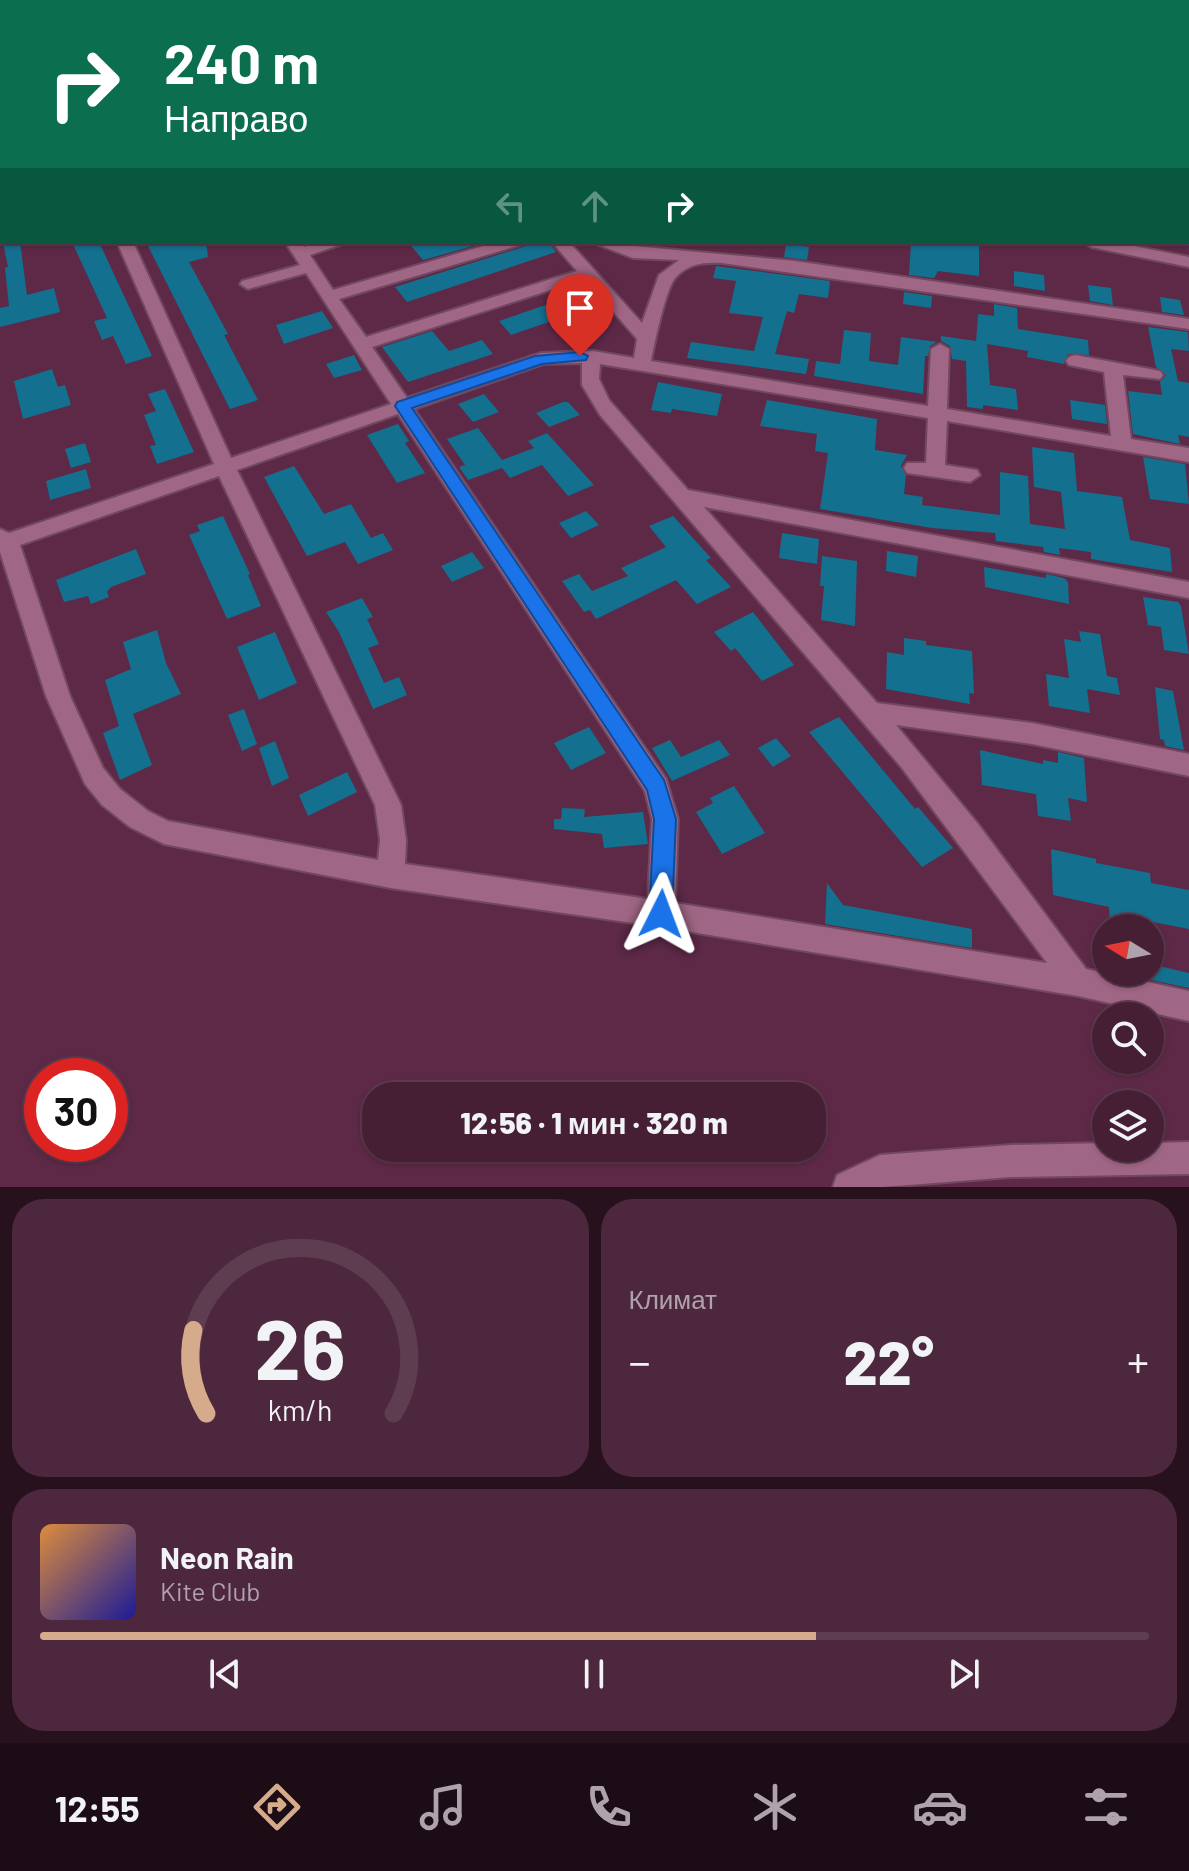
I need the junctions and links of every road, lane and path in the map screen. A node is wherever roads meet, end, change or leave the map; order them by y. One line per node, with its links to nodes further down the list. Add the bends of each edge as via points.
1 (126, 244): 28 (street)
2 (334, 244): 7 (street)
3 (507, 244): 14 (street)
4 (562, 244): 11 (street)
5 (606, 244): 8 (street)
6 (1101, 244): 10 (street)
7 (301, 254): 13 (street); 14 (street)
8 (642, 254): 9 (street); 12 (street)
9 (696, 257): 12 (street); 15 (street, via 849,273)
10 (1189, 262)
11 (588, 273): 16 (street); 17 (street)
12 (667, 275): 16 (street)
13 (248, 284)
14 (330, 296): 17 (street)
15 (1189, 324)
16 (646, 338): 21 (street)
17 (362, 344): 24 (street)
18 (940, 349): 25 (street)
19 (593, 357): 21 (street); 24 (street, via 541,359); 32 (street, via 589,385)
20 (1075, 361): 22 (street)
21 (641, 366): 25 (street)
22 (1113, 368): 23 (street); 26 (street)
23 (1154, 375)
24 (403, 406): 28 (street); 38 (street, via 657,787 665,819)
25 (937, 415): 26 (street); 30 (street)
26 (1122, 444): 27 (street)
27 (1189, 455)
28 (225, 467): 33 (street); 37 (street, via 388,805)
29 (914, 468): 30 (street)
30 (935, 471): 31 (street)
31 (970, 475)
32 (682, 496): 34 (street); 35 (street)
33 (3, 541): 37 (street, via 58,696 94,776 111,797 164,832)
34 (1189, 590)
35 (874, 713): 36 (street, via 960,721); 39 (street)
36 (1189, 765)
37 (391, 875): 38 (street)
38 (661, 914): 39 (street)
39 (1078, 982): 40 (street)
40 (1189, 1006)
41 (1189, 1158): 42 (street, via 1011,1161 880,1171)
42 (849, 1187)

